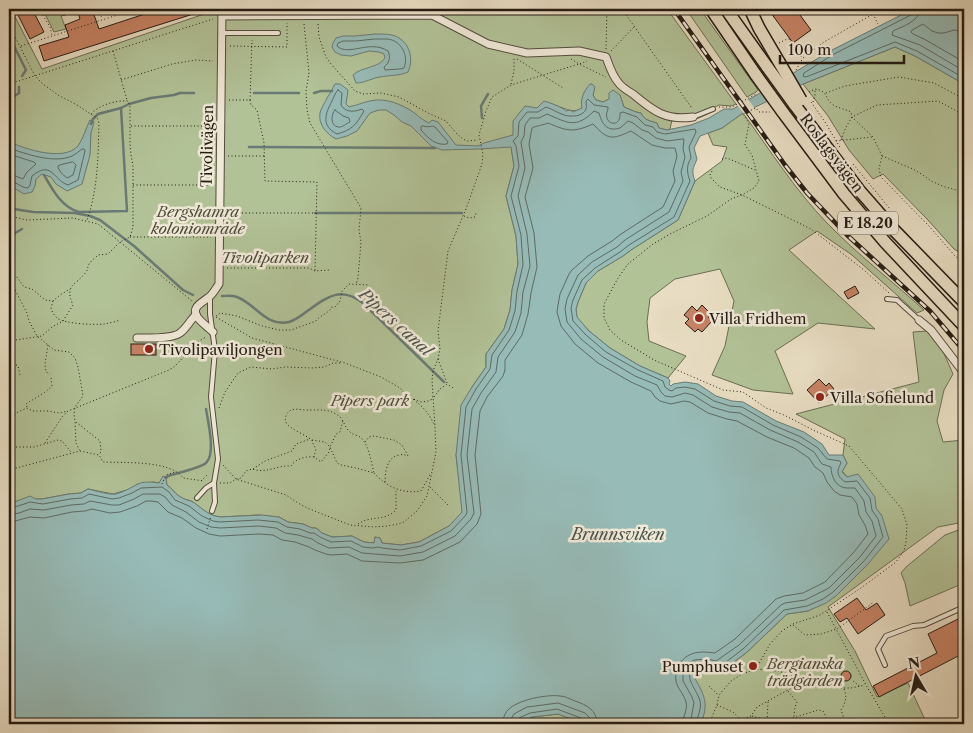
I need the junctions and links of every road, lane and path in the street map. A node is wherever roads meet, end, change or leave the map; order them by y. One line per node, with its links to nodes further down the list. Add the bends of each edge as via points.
1 (39, 9): 22 (path)
2 (99, 9): 15 (path)
3 (135, 9): 15 (path)
4 (607, 9): 28 (path)
5 (622, 9): 18 (path)
6 (711, 9): 99 (main road, Roslagsvägen / E 18.20, bridge, via 844,194)
7 (726, 9): 43 (main road, Roslagsvägen / E 18.20, bridge, via 768,68)
8 (750, 9): 43 (main road, bridge)
9 (882, 9): 11 (path)
10 (222, 12): 14 (street); 19 (street, Tivolivägen); 27 (path)
11 (873, 14): 16 (path); 29 (path)
12 (303, 15): 13 (street); 14 (street); 86 (path, via 310,73 306,91 310,123 361,208)
13 (318, 15): 28 (street, via 432,15 488,44 527,53 579,52); 47 (path, via 319,37 326,57 355,91 393,95)
14 (287, 16): 25 (path, via 287,47)
15 (103, 20): 22 (path)
16 (878, 24)
17 (9, 25): 23 (path)
18 (634, 27): 28 (path); 51 (path, via 691,106)
19 (222, 33): 20 (lane); 24 (street, Tivolivägen)
20 (253, 33): 21 (lane); 25 (path)
21 (278, 33)
22 (52, 36): 23 (path)
23 (20, 46): 32 (path)
24 (222, 46): 25 (path); 30 (street, Tivolivägen)
25 (252, 47): 42 (path)
26 (774, 47): 29 (path, via 789,39)
27 (113, 51): 32 (path); 34 (path)
28 (606, 57): 35 (street)
29 (802, 58): 31 (path)
30 (221, 61): 34 (path, via 196,60 172,64); 41 (street, Tivolivägen)
31 (797, 69)
32 (35, 76): 36 (path); 48 (path, via 58,95)
33 (543, 76): 35 (path, via 579,64); 37 (path); 37 (path, via 514,57); 38 (path)
34 (122, 80): 44 (path)
35 (618, 82): 51 (street, via 662,115 680,119)
36 (9, 84)
37 (511, 85): 57 (path, via 492,97 478,135)
38 (563, 88)
39 (826, 93): 40 (path, via 845,86 899,77 934,83); 43 (path, via 815,89 815,96); 52 (path, via 832,104 849,111)
40 (964, 99)
41 (221, 100): 42 (path); 54 (street, Tivolivägen)
42 (250, 100): 61 (path, via 257,110)
43 (804, 101): 58 (path, via 825,122); 93 (main road, Roslagsvägen / E 18.20, via 814,132 859,190)
44 (128, 103): 48 (path, via 120,100 95,109); 53 (path)
45 (713, 109): 51 (lane)
46 (759, 112): 65 (path, via 756,108 743,114 749,123 745,145)
47 (428, 113): 50 (path); 57 (path, via 446,121 463,139)
48 (91, 114): 77 (path, via 99,124 97,167 92,205)
49 (964, 115): 52 (path, via 938,100 877,105)
50 (426, 117)
51 (693, 117)
52 (852, 117): 55 (path); 56 (path)
53 (130, 126): 54 (path); 67 (path)
54 (221, 126): 60 (street, Tivolivägen)
55 (874, 137): 56 (path); 62 (path)
56 (841, 140): 58 (path)
57 (480, 141): 76 (path, via 482,164)
58 (836, 141): 59 (path)
59 (845, 155)
60 (220, 156): 61 (path); 68 (street, Tivolivägen)
61 (264, 156): 72 (path, via 265,181 317,182)
62 (882, 156): 69 (path, via 913,169 931,181); 81 (path, via 881,177)
63 (722, 159): 65 (path)
64 (851, 162): 74 (path)
65 (756, 170): 70 (path, via 759,181)
66 (712, 171): 70 (path, via 711,178 720,187)
67 (133, 185): 68 (path); 78 (path)
68 (220, 185): 71 (street, Tivolivägen)
69 (964, 192)
70 (742, 195): 91 (path, via 811,229); 154 (path, via 653,244 628,264 604,304 604,318 620,340 654,360 723,390 743,392 766,408 850,446 902,509 907,525 906,542 896,562)
71 (220, 212): 72 (path); 79 (street, Tivolivägen)
72 (316, 212): 84 (path)
73 (476, 212): 76 (path, via 475,217)
74 (894, 214)
75 (9, 216): 77 (path, via 27,220)
76 (463, 216): 105 (path, via 448,251 438,331)
77 (86, 220): 80 (path, via 98,224)
78 (130, 237): 79 (path); 80 (path)
79 (219, 237): 82 (street, Tivolivägen)
80 (120, 242): 88 (path, via 108,254 98,255); 94 (path)
81 (964, 263)
82 (219, 268): 84 (path, via 308,268); 89 (street, Tivolivägen, via 219,284)
83 (329, 270): 84 (path)
84 (315, 271)
85 (9, 274): 92 (path, via 45,300); 101 (path)
86 (356, 284): 87 (path); 106 (path, via 349,284 342,291 337,305 316,321 292,330 262,326 220,313 216,316 252,338)
87 (368, 284)
88 (70, 289): 92 (path); 96 (path, via 73,305)
89 (210, 297): 94 (street); 100 (lane)
90 (886, 299): 91 (lane)
91 (897, 300): 98 (lane)
92 (53, 301): 96 (path, via 53,312)
93 (964, 302)
94 (198, 305): 95 (street)
95 (194, 317): 100 (street); 102 (street, via 174,336)
96 (63, 320): 97 (path, via 88,324); 101 (path, via 42,336)
97 (120, 320)
98 (919, 320): 108 (street, via 931,330)
99 (964, 326)
100 (213, 332): 117 (path, via 169,370); 121 (lane, via 215,350 211,397)
101 (37, 336): 103 (path); 104 (path)
102 (137, 338)
103 (9, 342)
104 (48, 344): 109 (path, via 45,364 46,372); 117 (path, via 54,350 69,352 78,367 83,396)
105 (438, 360): 112 (path); 114 (path, via 433,371)
106 (345, 363): 115 (path, via 381,377); 121 (path, via 312,368 251,367 238,372 225,392)
107 (9, 366): 110 (path, via 18,366)
108 (964, 373)
109 (50, 374)
110 (20, 375)
111 (51, 378): 116 (path, via 52,386 28,402)
112 (447, 384): 113 (path); 114 (path)
113 (455, 389)
114 (433, 396): 115 (path, via 431,400 421,402); 123 (path)
115 (412, 398): 123 (path, via 428,413)
116 (27, 408): 118 (path, via 59,414); 119 (path)
117 (75, 408): 118 (path); 122 (path)
118 (68, 411): 126 (path)
119 (9, 419)
120 (343, 420): 124 (path, via 327,410 290,410 286,417 288,426); 125 (path, via 346,428); 128 (path)
121 (214, 421): 133 (lane)
122 (75, 422): 129 (path, via 76,443); 131 (path, via 100,442)
123 (435, 427): 138 (path, via 436,452)
124 (312, 439): 128 (path, via 325,442); 132 (path, via 316,449); 135 (path, via 296,444 292,451)
125 (365, 442): 139 (path); 143 (path, via 374,436 394,440 402,445 408,456 394,456 388,463)
126 (45, 443): 127 (path, via 34,447); 130 (path, via 61,440)
127 (9, 447)
128 (330, 448): 132 (path, via 321,462); 139 (path, via 337,463)
129 (80, 451): 130 (path); 131 (path)
130 (72, 453): 136 (path)
131 (99, 455): 137 (path, via 103,462 152,464)
132 (314, 457): 135 (path, via 269,471)
133 (218, 459): 134 (lane); 140 (path)
134 (216, 466): 141 (path); 142 (lane)
135 (252, 469): 140 (path)
136 (9, 470)
137 (176, 471): 141 (path, via 183,478); 144 (path, via 166,475)
138 (432, 472): 145 (path); 146 (path, via 421,491)
139 (374, 473): 143 (path)
140 (236, 479): 142 (path, via 230,483); 150 (path, via 286,495 307,508 350,525)
141 (201, 481): 142 (path)
142 (214, 482): 147 (lane); 149 (lane)
143 (385, 483): 146 (path)
144 (162, 484)
145 (430, 487): 148 (path); 150 (path, via 427,496 404,522 374,527)
146 (396, 490): 150 (path, via 396,510 391,515)
147 (197, 498)
148 (448, 505)
149 (212, 511): 151 (path)
150 (358, 525)
151 (207, 529)
152 (874, 602): 156 (path)
153 (964, 606): 157 (lane, via 924,625 886,636 878,649)
154 (826, 612): 155 (path); 156 (path)
155 (793, 624): 156 (path, via 805,634); 158 (path, via 770,644)
156 (837, 629): 161 (path)
157 (885, 665)
158 (756, 669): 160 (path, via 786,673); 166 (path, via 730,681)
159 (853, 681): 163 (path)
160 (800, 682): 163 (path, via 813,681 842,688); 165 (path)
161 (866, 685): 163 (path); 183 (path)
162 (708, 686): 166 (path)
163 (861, 687)
164 (844, 689): 182 (path, via 846,703 841,710)
165 (788, 690): 167 (path); 170 (path, via 797,702)
166 (719, 695): 168 (path)
167 (768, 702): 169 (path, via 757,707); 172 (path)
168 (717, 705): 171 (path, via 733,712); 176 (path)
169 (752, 716): 171 (path); 172 (path)
170 (793, 718): 180 (path); 181 (path, via 818,710 823,711)
171 (741, 720): 177 (path); 178 (path)
172 (767, 720): 179 (path)
173 (860, 720): 182 (path)
174 (541, 724): 175 (path)
175 (568, 724)
176 (709, 724)
177 (726, 724)
178 (739, 724)
179 (771, 724)
180 (793, 724)
181 (827, 724)
182 (846, 724)
183 (889, 724)

